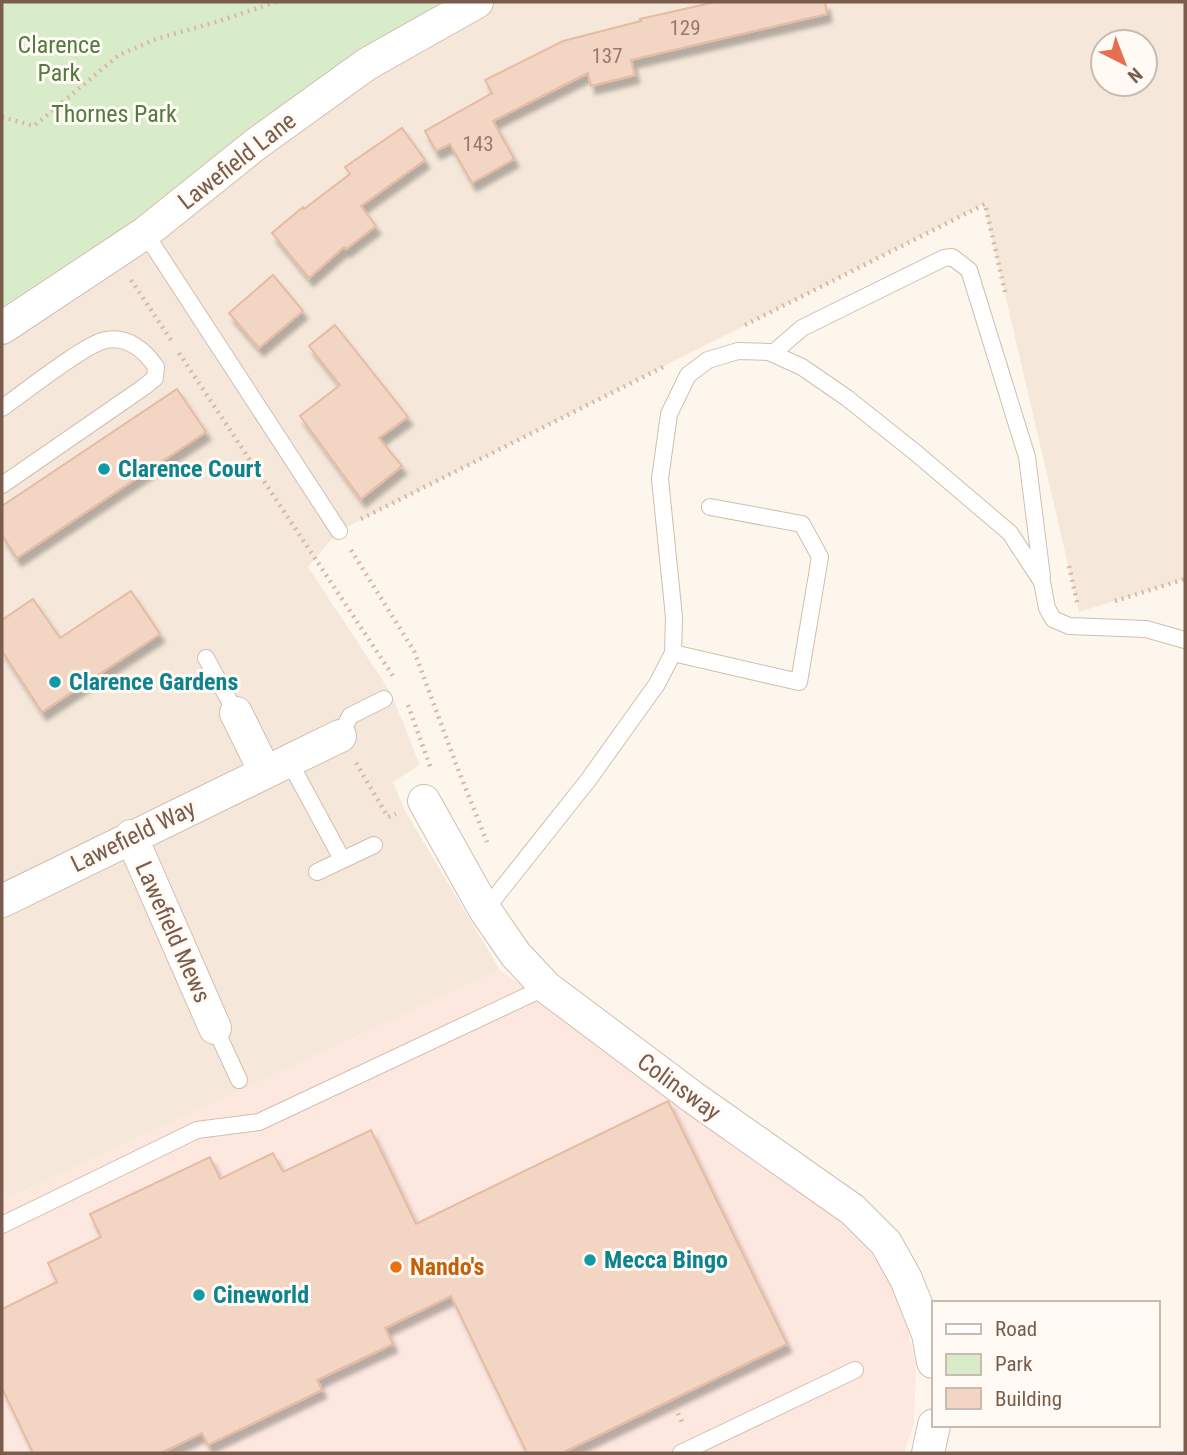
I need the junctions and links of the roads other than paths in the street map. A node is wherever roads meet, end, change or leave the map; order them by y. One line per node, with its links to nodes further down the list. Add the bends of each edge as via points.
1 (477, 2): 2 (street, Lawefield Lane, via 367,64 256,144)
2 (145, 233): 3 (street, Lawefield Lane); 8 (lane)
3 (2, 328)
4 (773, 353): 9 (lane, via 839,392 916,453 1010,534); 9 (lane, via 802,328 944,258 961,262 969,270 1027,457); 11 (lane, via 738,351 708,360 688,375 669,414 660,479 674,617)
5 (2, 408): 6 (lane, via 106,340 137,346 156,367 155,378 144,387)
6 (2, 485)
7 (710, 507): 11 (lane, via 802,524 820,557 799,682)
8 (339, 531)
9 (1042, 582): 10 (lane, via 1053,618 1069,626 1146,629)
10 (1185, 640)
11 (673, 653): 23 (lane, via 657,684 589,779)
12 (205, 658): 14 (lane)
13 (384, 699): 15 (lane, via 350,716)
14 (236, 713): 16 (street)
15 (340, 736): 16 (street, Lawefield Way)
16 (277, 766): 18 (street, Lawefield Way); 20 (lane)
17 (424, 801): 23 (street, Colinsway)
18 (131, 836): 22 (street, Lawefield Way); 25 (street, Lawefield Mews)
19 (374, 845): 20 (lane)
20 (342, 859): 21 (lane)
21 (317, 872)
22 (2, 901)
23 (485, 910): 24 (street, Colinsway, via 516,956)
24 (546, 987): 27 (lane, via 259,1122 197,1130); 28 (street, Colinsway, via 853,1210 886,1243 906,1279)
25 (215, 1028): 26 (lane)
26 (239, 1080)
27 (2, 1225)
28 (932, 1356)
29 (855, 1370): 31 (lane)
30 (934, 1427): 32 (street)
31 (681, 1453)
32 (929, 1453)

